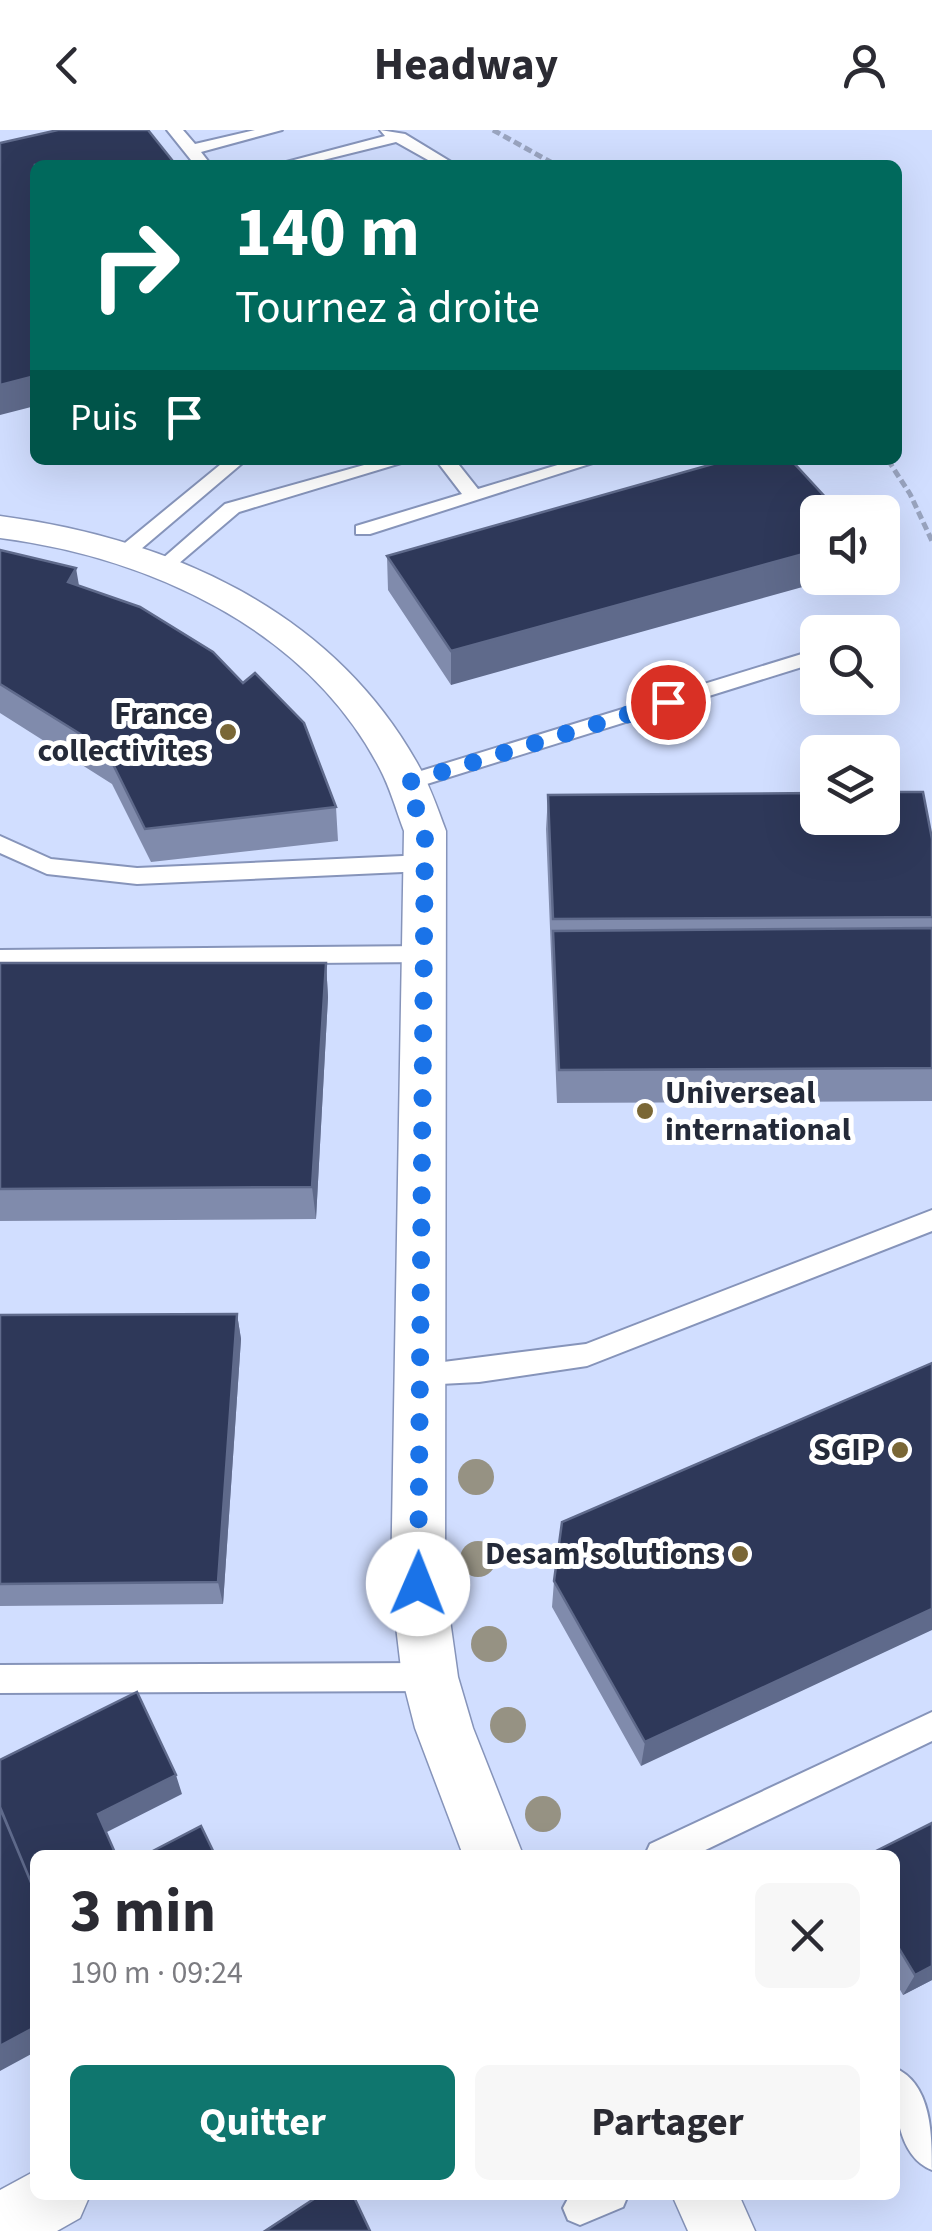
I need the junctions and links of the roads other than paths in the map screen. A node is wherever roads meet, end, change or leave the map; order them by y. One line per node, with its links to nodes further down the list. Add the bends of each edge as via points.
1 (175, 130): 4 (lane)
2 (274, 130): 4 (lane)
3 (393, 134): 6 (lane); 7 (lane)
4 (190, 150): 5 (lane)
5 (199, 160)
6 (300, 160)
7 (438, 160)
8 (233, 465): 15 (lane)
9 (384, 465): 15 (lane, via 232,508)
10 (449, 465): 12 (lane)
11 (576, 465): 12 (lane)
12 (474, 496): 14 (lane)
13 (0, 527): 15 (street)
14 (363, 530)
15 (146, 559): 17 (street, via 231,600 300,644 352,699)
16 (800, 662): 17 (lane)
17 (406, 783): 19 (street, via 425,831)
18 (0, 844): 19 (lane, via 47,866 136,876)
19 (425, 863): 20 (street)
20 (425, 954): 21 (lane); 23 (street)
21 (0, 958)
22 (932, 1220): 23 (lane, via 587,1355)
23 (421, 1374): 24 (street, via 418,1584)
24 (430, 1677): 25 (lane); 27 (street)
25 (0, 1680)
26 (932, 1726): 28 (lane)
27 (490, 1850)
28 (672, 1850)
29 (900, 2093): 30 (lane)
30 (932, 2153)
31 (707, 2200): 32 (street)
32 (722, 2231)

